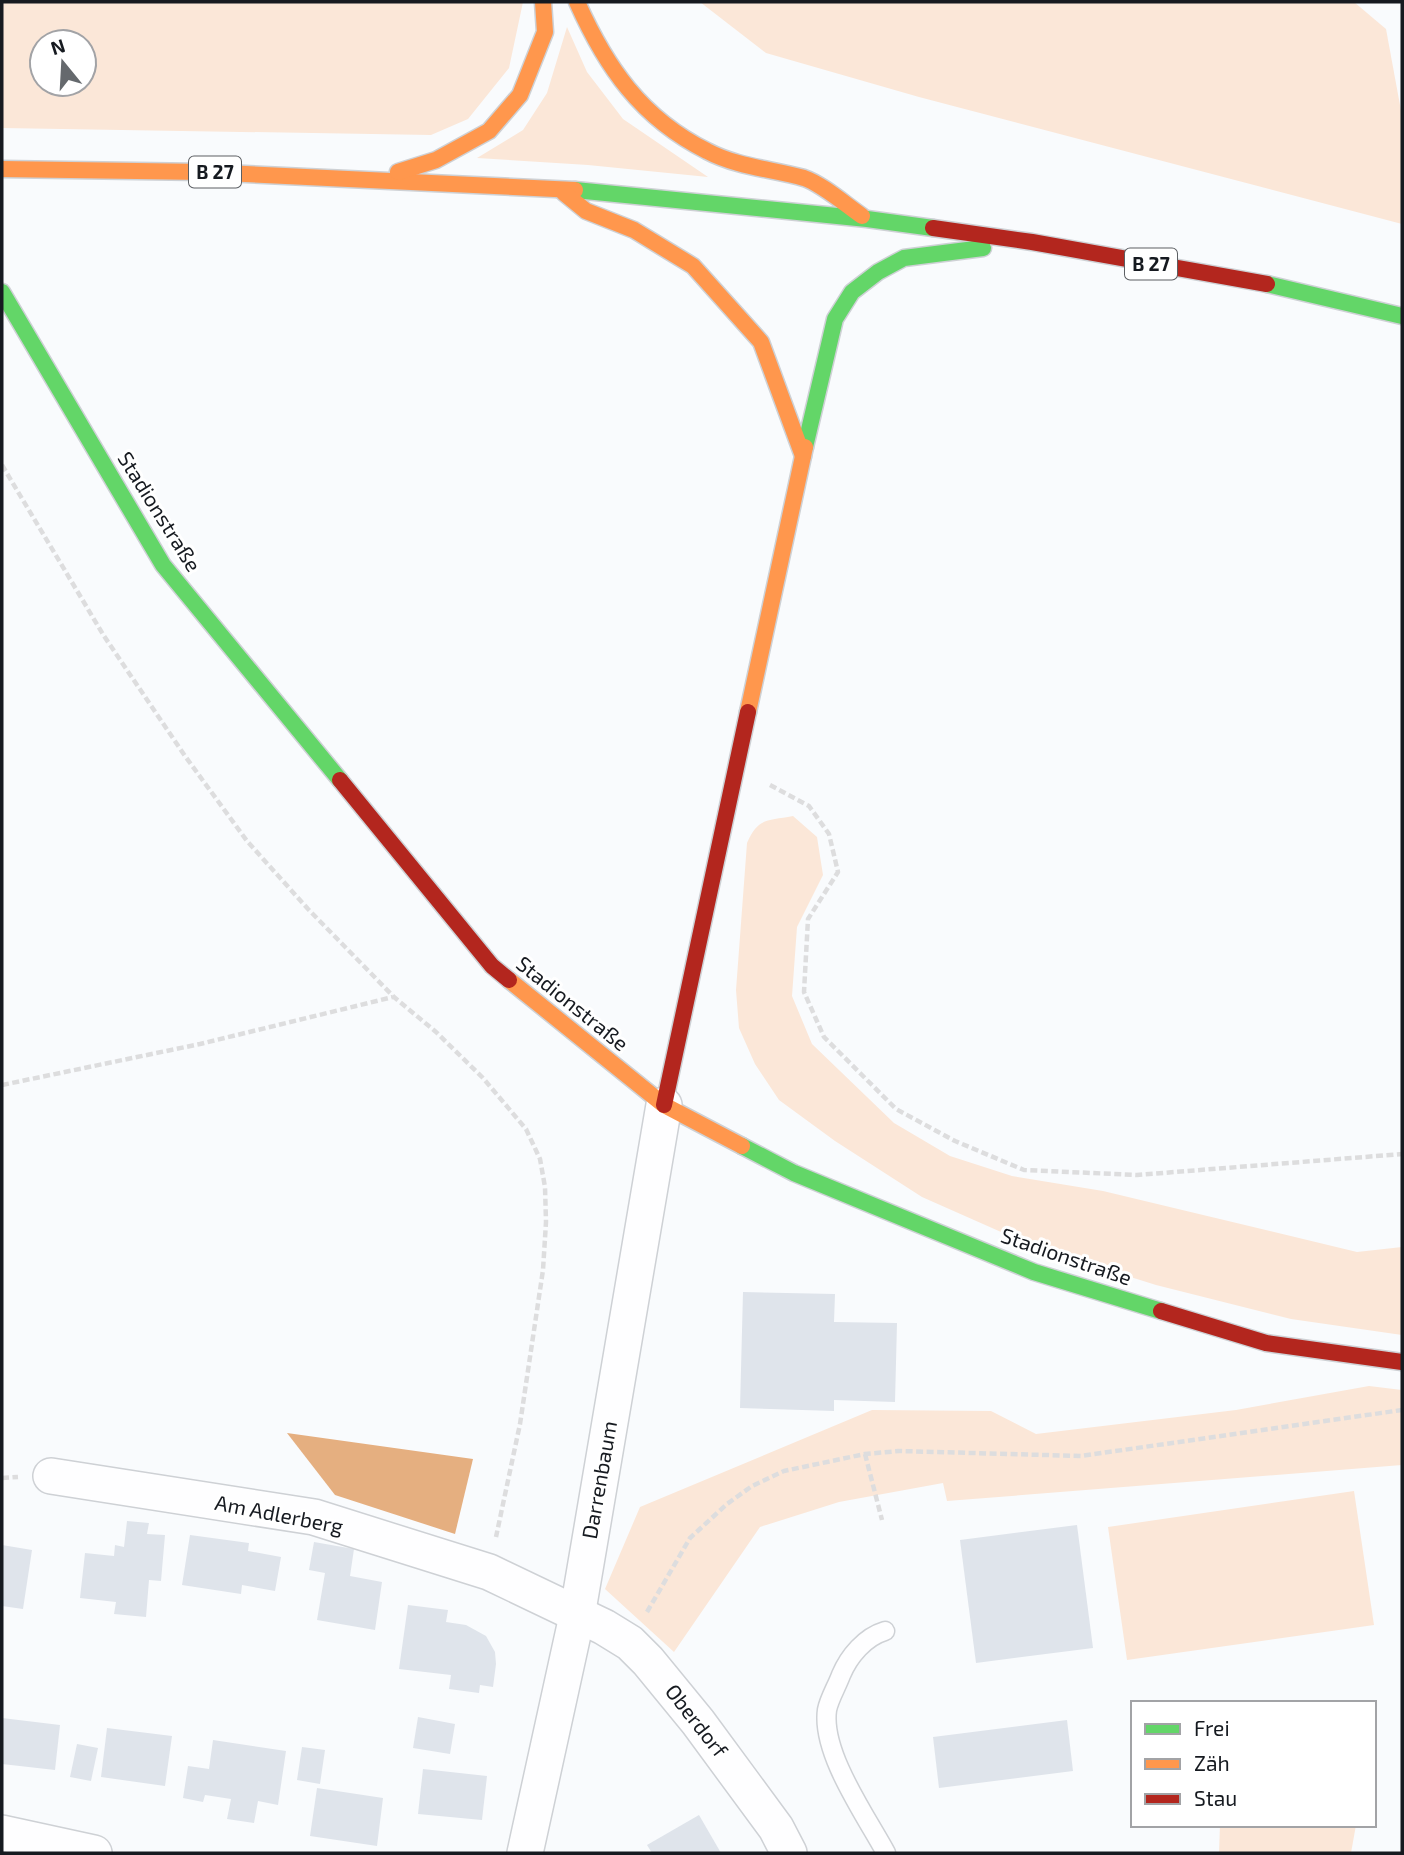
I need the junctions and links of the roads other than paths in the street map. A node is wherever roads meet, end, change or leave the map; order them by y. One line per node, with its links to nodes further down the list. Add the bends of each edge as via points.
1 (543, 2): 4 (main road, via 545,32 520,94 489,131 436,160)
2 (577, 2): 6 (main road, via 596,44 632,95 667,127 708,152 807,179)
3 (2, 169): 4 (main road, B 27)
4 (376, 179): 5 (main road, B 27)
5 (559, 188): 6 (main road, B 27); 10 (main road, via 586,211 635,230 693,266 761,342)
6 (867, 219): 7 (main road, B 27)
7 (1032, 242): 9 (main road, B 27, via 1270,285); 10 (main road, via 904,258 852,292 835,319)
8 (2, 292): 11 (main road, Stadionstraße, via 171,576 492,966)
9 (1402, 316)
10 (803, 456): 11 (main road)
11 (664, 1105): 12 (main road, Stadionstraße, via 794,1173 1034,1272 1266,1343); 14 (street, Darrenbaum)
12 (1402, 1362)
13 (51, 1476): 14 (street, Am Adlerberg, via 314,1517 489,1572)
14 (577, 1616): 18 (street, Darrenbaum); 19 (street, Oberdorf, via 630,1643 648,1661 776,1828)
15 (885, 1631): 20 (lane, via 871,1635 846,1665 827,1709 834,1760)
16 (2, 1833): 17 (street)
17 (94, 1853)
18 (525, 1853)
19 (789, 1853)
20 (886, 1853)

